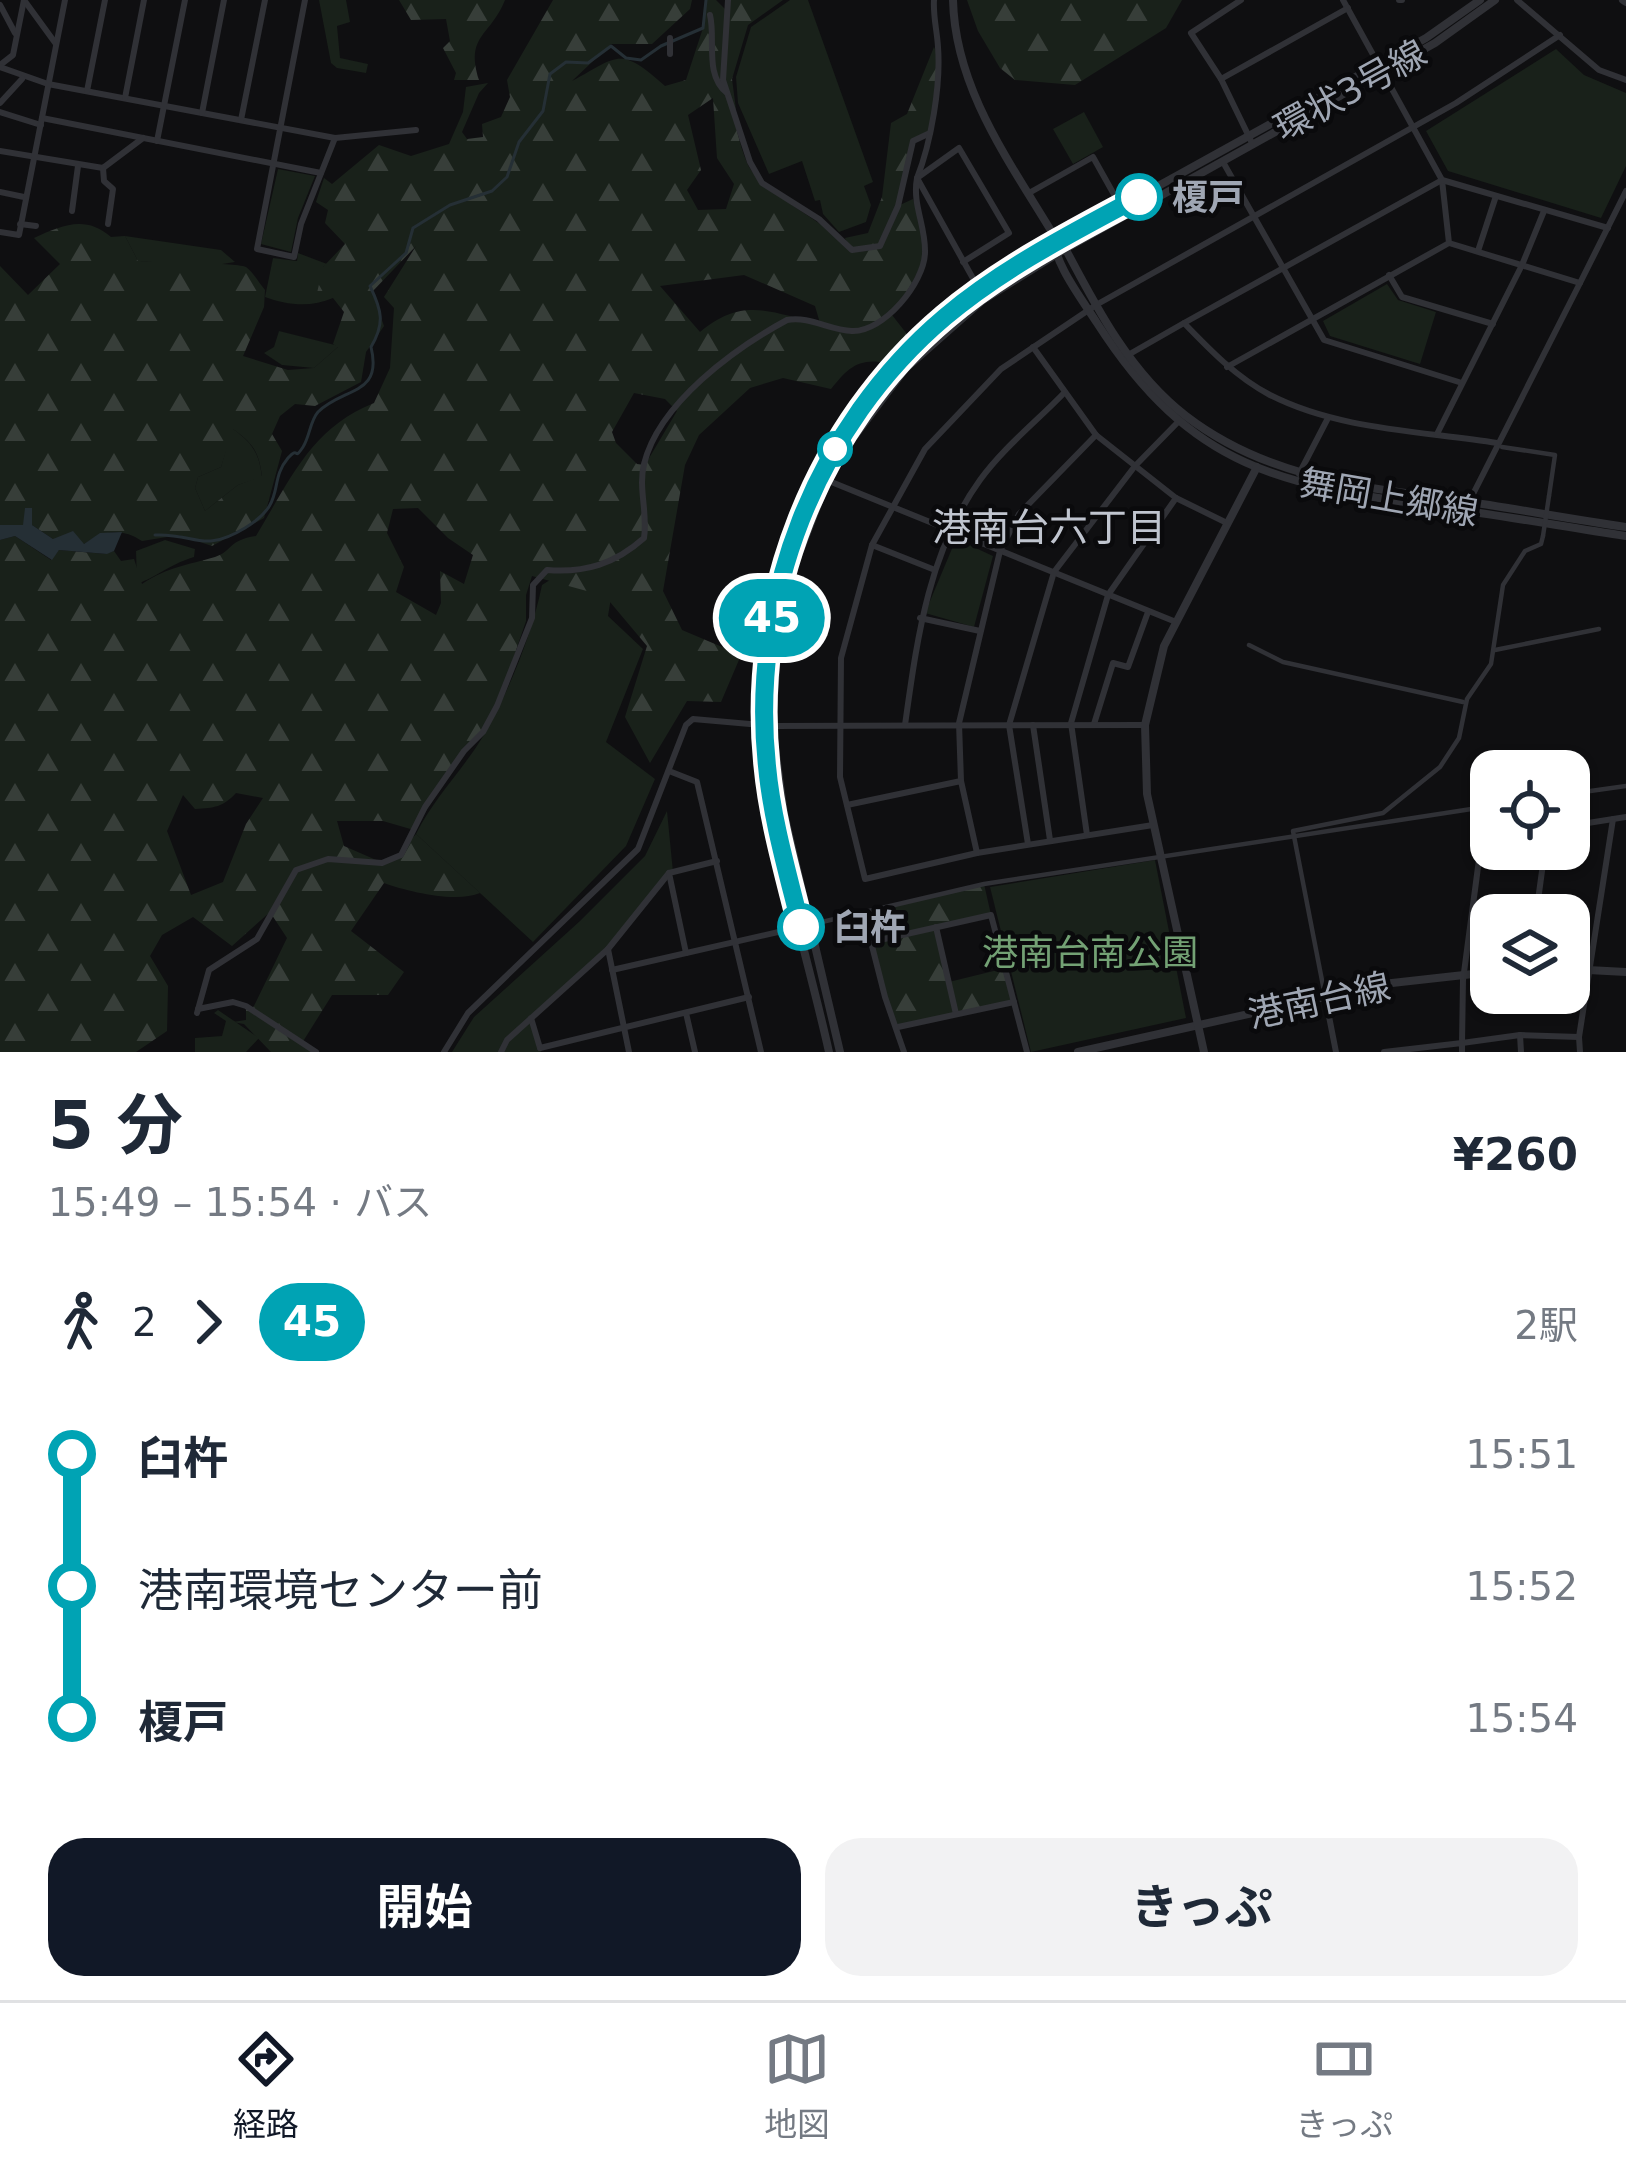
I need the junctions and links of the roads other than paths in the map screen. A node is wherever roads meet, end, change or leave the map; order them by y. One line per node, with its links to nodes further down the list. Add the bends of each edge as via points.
1 (24, 0): 20 (street); 21 (street)
2 (64, 0): 21 (street)
3 (105, 0): 28 (street)
4 (144, 0): 30 (street)
5 (185, 0): 32 (street)
6 (224, 0): 34 (street)
7 (265, 0): 35 (street)
8 (305, 0): 37 (street)
9 (728, 0): 29 (street)
10 (934, 0): 40 (street)
11 (953, 0): 56 (street, 舞岡上郷線, via 974,98)
12 (1241, 0): 25 (street, via 1191,33)
13 (1480, 0): 23 (street, 環状3号線)
14 (1496, 0): 23 (street, 環状3号線, via 1435,43)
15 (1517, 0): 19 (street)
16 (1346, 4): 23 (street); 25 (street)
17 (0, 5): 20 (street)
18 (710, 15): 29 (street, via 715,73)
19 (1560, 35): 26 (street, via 1599,70); 38 (street)
20 (16, 36): 22 (street, via 13,55)
21 (56, 44): 27 (street)
22 (0, 66): 24 (street)
23 (1380, 68): 38 (street); 44 (street, 環状3号線)
24 (22, 77): 27 (street); 31 (street)
25 (1221, 79): 44 (street)
26 (1626, 80)
27 (48, 84): 28 (street); 36 (street)
28 (87, 91): 30 (street)
29 (727, 93): 40 (street, via 762,183 852,250 880,246 913,141)
30 (125, 98): 32 (street)
31 (0, 103)
32 (164, 106): 34 (street); 43 (street)
33 (0, 112): 36 (street)
34 (202, 113): 35 (street)
35 (241, 120): 37 (street)
36 (41, 121): 41 (street); 47 (street)
37 (280, 128): 42 (street); 48 (street)
38 (1413, 129): 53 (street); 62 (street)
39 (416, 130): 42 (street)
40 (930, 133): 52 (street)
41 (143, 138): 43 (street); 50 (street)
42 (335, 138): 51 (street)
43 (158, 141): 48 (street)
44 (1251, 141): 46 (street, 環状3号線)
45 (0, 151): 47 (street)
46 (1221, 157): 59 (street, 環状3号線); 62 (street); 71 (street, 環状3号線)
47 (34, 158): 49 (street); 57 (street)
48 (274, 164): 51 (street); 51 (street, via 257,249 294,257)
49 (78, 166): 50 (street); 60 (street)
50 (103, 168): 64 (street, via 113,189)
51 (321, 173)
52 (917, 178): 72 (street); 72 (street, via 958,148 1009,233); 166 (street, via 923,266 892,315 858,331 787,320 692,389 644,461 644,538 592,569 547,570 533,585 532,619 500,701 400,854 382,863 328,859 296,870 257,939 209,970 198,1011 246,1006)
53 (1442, 180): 58 (street); 69 (street); 74 (street)
54 (1626, 191): 66 (street)
55 (0, 192): 57 (street)
56 (1029, 193): 59 (street, via 1093,158); 68 (street, 舞岡上郷線)
57 (24, 196): 63 (street)
58 (1496, 196): 61 (street); 70 (street)
59 (1120, 207): 68 (street, 環状3号線)
60 (73, 211)
61 (1544, 211): 66 (street); 73 (street)
62 (1254, 215): 74 (street); 78 (street)
63 (20, 224): 65 (street); 67 (street, via 19,235)
64 (108, 224)
65 (36, 226)
66 (1608, 228): 76 (street)
67 (0, 232)
68 (1055, 239): 71 (street, 舞岡上郷線); 77 (street, 環状3号線)
69 (1449, 243): 70 (street); 75 (street)
70 (1478, 251): 73 (street)
71 (1062, 252): 77 (street, 環状3号線); 78 (street, 舞岡上郷線)
72 (963, 262): 77 (street)
73 (1522, 265): 76 (street); 81 (street)
74 (1283, 269): 79 (street); 80 (street)
75 (1390, 275): 79 (street); 81 (street, via 1402,297)
76 (1580, 283): 91 (street)
77 (981, 295): 94 (street, 環状3号線, via 905,370)
78 (1092, 308): 82 (street); 83 (street, 舞岡上郷線)
79 (1312, 318): 84 (street); 85 (street, via 1324,340)
80 (1184, 323): 83 (street); 84 (street)
81 (1493, 325): 85 (street)
82 (1034, 347): 86 (street); 97 (street, via 1001,369 925,448)
83 (1124, 357): 88 (street, 舞岡上郷線); 92 (street, 舞岡上郷線, via 1183,414)
84 (1227, 367): 87 (street)
85 (1462, 383): 89 (street)
86 (1064, 393): 90 (street); 100 (street, via 981,479)
87 (1328, 418): 89 (street); 95 (street)
88 (1179, 421): 92 (street, 舞岡上郷線, via 1219,451); 93 (street)
89 (1436, 434): 91 (street)
90 (1096, 436): 93 (street); 103 (street, via 1019,514)
91 (1499, 445): 98 (street); 113 (street, bridge, via 1555,455 1541,544 1525,550 1503,585)
92 (1259, 464): 95 (street, 舞岡上郷線); 99 (street)
93 (1135, 466): 96 (street); 105 (street)
94 (823, 479): 97 (street); 123 (street, 環状3号線, via 779,625)
95 (1297, 479): 98 (street, 舞岡上郷線)
96 (1176, 499): 99 (street); 106 (street)
97 (893, 507): 100 (street); 102 (street)
98 (1468, 507): 101 (street, 舞岡上郷線)
99 (1227, 523): 109 (street)
100 (952, 531): 103 (street); 104 (street)
101 (1626, 531)
102 (872, 545): 104 (street); 117 (street, via 841,658)
103 (1000, 551): 105 (street); 111 (street)
104 (936, 571): 108 (street)
105 (1054, 572): 106 (street); 120 (street)
106 (1108, 595): 107 (street); 116 (street)
107 (1148, 612): 109 (street); 118 (street, via 1128,668 1113,663)
108 (920, 618): 111 (street); 119 (street)
109 (1176, 622): 122 (street)
110 (1599, 629): 113 (street)
111 (980, 632): 115 (street)
112 (1250, 645): 114 (street, via 1283,662)
113 (1495, 650): 114 (street)
114 (1465, 702): 135 (street, via 1454,751 1392,807)
115 (959, 723): 119 (street); 120 (street); 125 (street)
116 (1071, 723): 118 (street); 121 (street); 134 (street)
117 (841, 724): 119 (street); 123 (street); 128 (street)
118 (1094, 724): 122 (street)
119 (905, 725)
120 (1009, 725): 121 (street); 137 (street)
121 (1033, 725): 136 (street)
122 (1145, 725): 133 (street)
123 (768, 726): 124 (street, via 693,719); 143 (street, 環状3号線)
124 (669, 771): 140 (street, via 697,782); 167 (street, via 638,849 468,1013)
125 (962, 781): 128 (street); 138 (street)
126 (1626, 786): 127 (street)
127 (1590, 791)
128 (847, 806): 138 (street, via 865,879)
129 (1470, 809): 135 (street)
130 (1626, 817): 131 (street)
131 (1613, 819): 132 (street); 148 (street)
132 (1590, 823)
133 (1153, 825): 134 (street); 139 (street)
134 (1087, 835): 136 (street)
135 (1295, 836): 139 (street); 153 (street)
136 (1050, 840): 137 (street)
137 (1028, 844): 138 (street)
138 (977, 853)
139 (1159, 856): 143 (street, via 984,884); 159 (street)
140 (717, 861): 142 (street); 145 (street)
141 (1478, 870): 151 (street)
142 (669, 873): 146 (street); 147 (street)
143 (805, 926): 145 (street); 172 (street, 環状3号線); 173 (street, 環状3号線)
144 (936, 927): 155 (street, via 991,915); 157 (street); 160 (street, via 871,942)
145 (736, 941): 147 (street); 154 (street)
146 (608, 949): 149 (street); 158 (street)
147 (686, 953): 149 (street)
148 (1592, 969): 150 (street); 163 (street)
149 (612, 970): 161 (street)
150 (1626, 972)
151 (1464, 974): 152 (street, 港南台線); 153 (street, 港南台線); 164 (street)
152 (1470, 974)
153 (1324, 996): 159 (street, 港南台線); 178 (street)
154 (749, 997): 156 (street); 171 (street)
155 (1015, 1002): 157 (street); 175 (street)
156 (686, 1013): 161 (street); 170 (street)
157 (956, 1014): 160 (street)
158 (531, 1018): 165 (street); 168 (street)
159 (1196, 1026): 176 (street, 港南台線); 177 (street)
160 (898, 1027): 174 (street)
161 (624, 1030): 165 (street); 169 (street)
162 (1520, 1035): 163 (street); 164 (street); 180 (street)
163 (1579, 1037): 181 (street)
164 (1462, 1047): 179 (street)
165 (541, 1050)
166 (316, 1052)
167 (444, 1052)
168 (501, 1052)
169 (629, 1052)
170 (695, 1052)
171 (761, 1052)
172 (830, 1052)
173 (840, 1052)
174 (904, 1052)
175 (1027, 1052)
176 (1078, 1052)
177 (1204, 1052)
178 (1336, 1052)
179 (1384, 1052)
180 (1521, 1052)
181 (1580, 1052)

